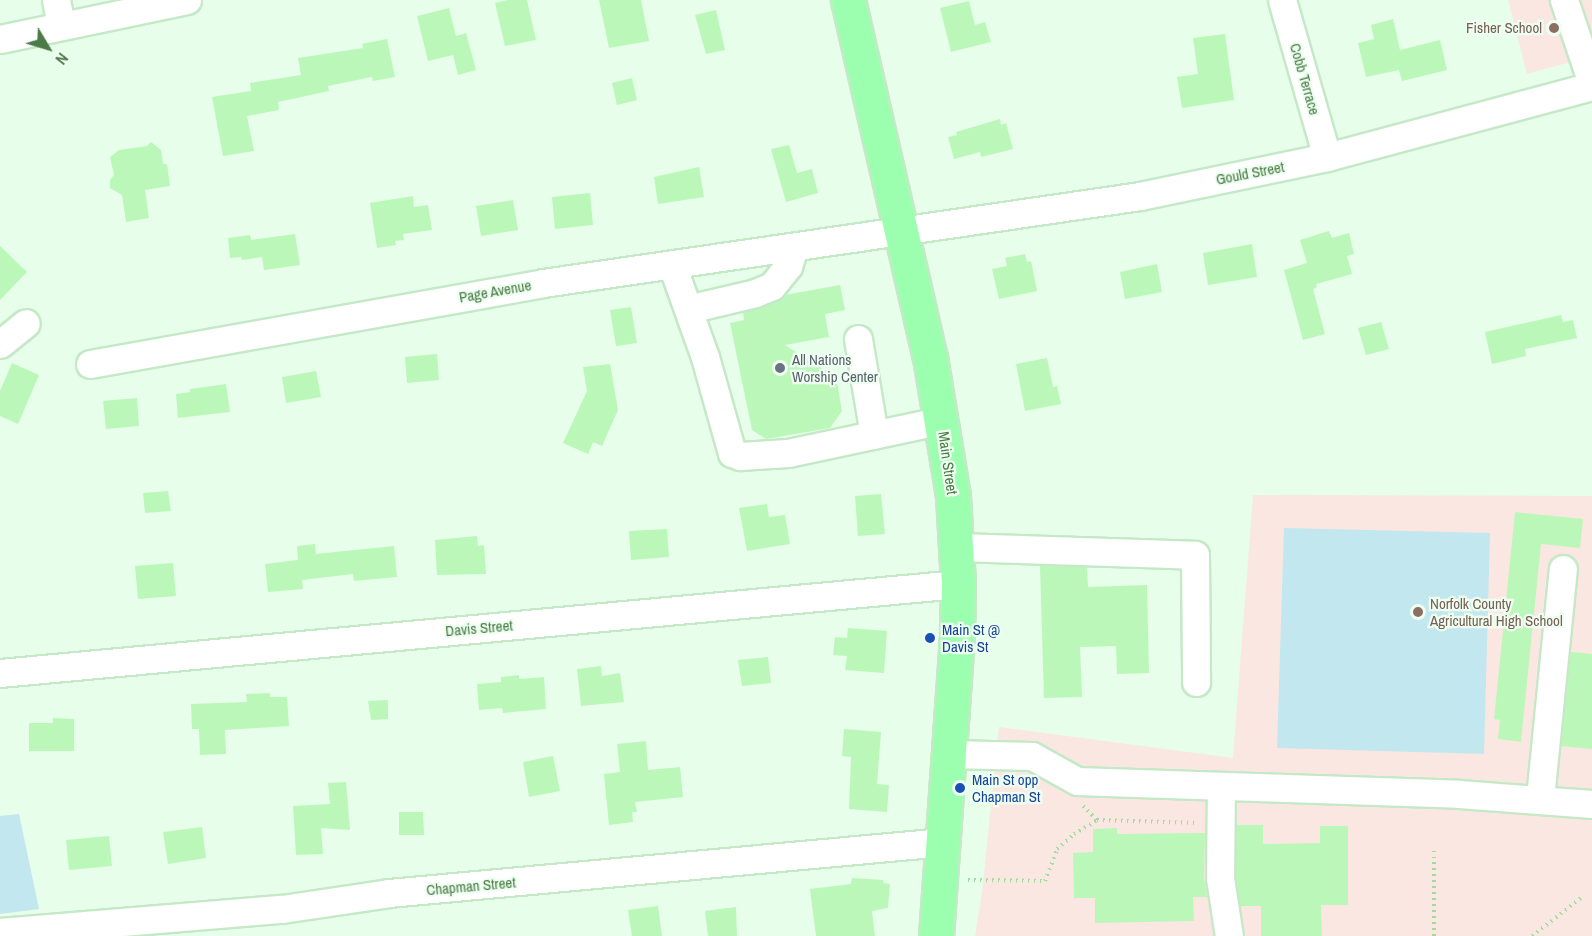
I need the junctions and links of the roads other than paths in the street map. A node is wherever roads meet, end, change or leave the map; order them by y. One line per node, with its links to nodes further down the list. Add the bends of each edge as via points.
1 (187, 0): 5 (street)
2 (848, 0): 9 (main road, Main Street)
3 (1282, 0): 8 (street, Cobb Terrace)
4 (1564, 0): 7 (street)
5 (58, 13): 6 (street)
6 (0, 39)
7 (1592, 84): 8 (street, Gould Street)
8 (1327, 157): 9 (street, Gould Street, via 1140,196)
9 (902, 231): 10 (street, Page Avenue); 17 (main road, Main Street)
10 (794, 247): 11 (street, Page Avenue); 12 (street, via 788,266 772,286)
11 (672, 265): 12 (street); 16 (street, Page Avenue, via 531,285)
12 (688, 309): 18 (street, via 732,453 788,453)
13 (26, 323): 15 (street)
14 (858, 339): 18 (street)
15 (0, 344)
16 (90, 364)
17 (943, 420): 18 (street); 19 (main road, Main Street)
18 (874, 435)
19 (957, 547): 21 (main road, Main Street); 23 (street, via 1195,555)
20 (1563, 569): 26 (street)
21 (958, 584): 22 (street, Davis Street); 24 (main road, Main Street)
22 (0, 673)
23 (1196, 682)
24 (950, 754): 25 (street, via 1032,756 1077,781); 28 (main road, Main Street)
25 (1221, 786): 26 (street); 31 (street, via 1221,878)
26 (1540, 798): 27 (street)
27 (1592, 804)
28 (943, 842): 29 (street, Chapman Street, via 389,893 282,909); 30 (main road, Main Street)
29 (0, 932)
30 (936, 936)
31 (1229, 936)

